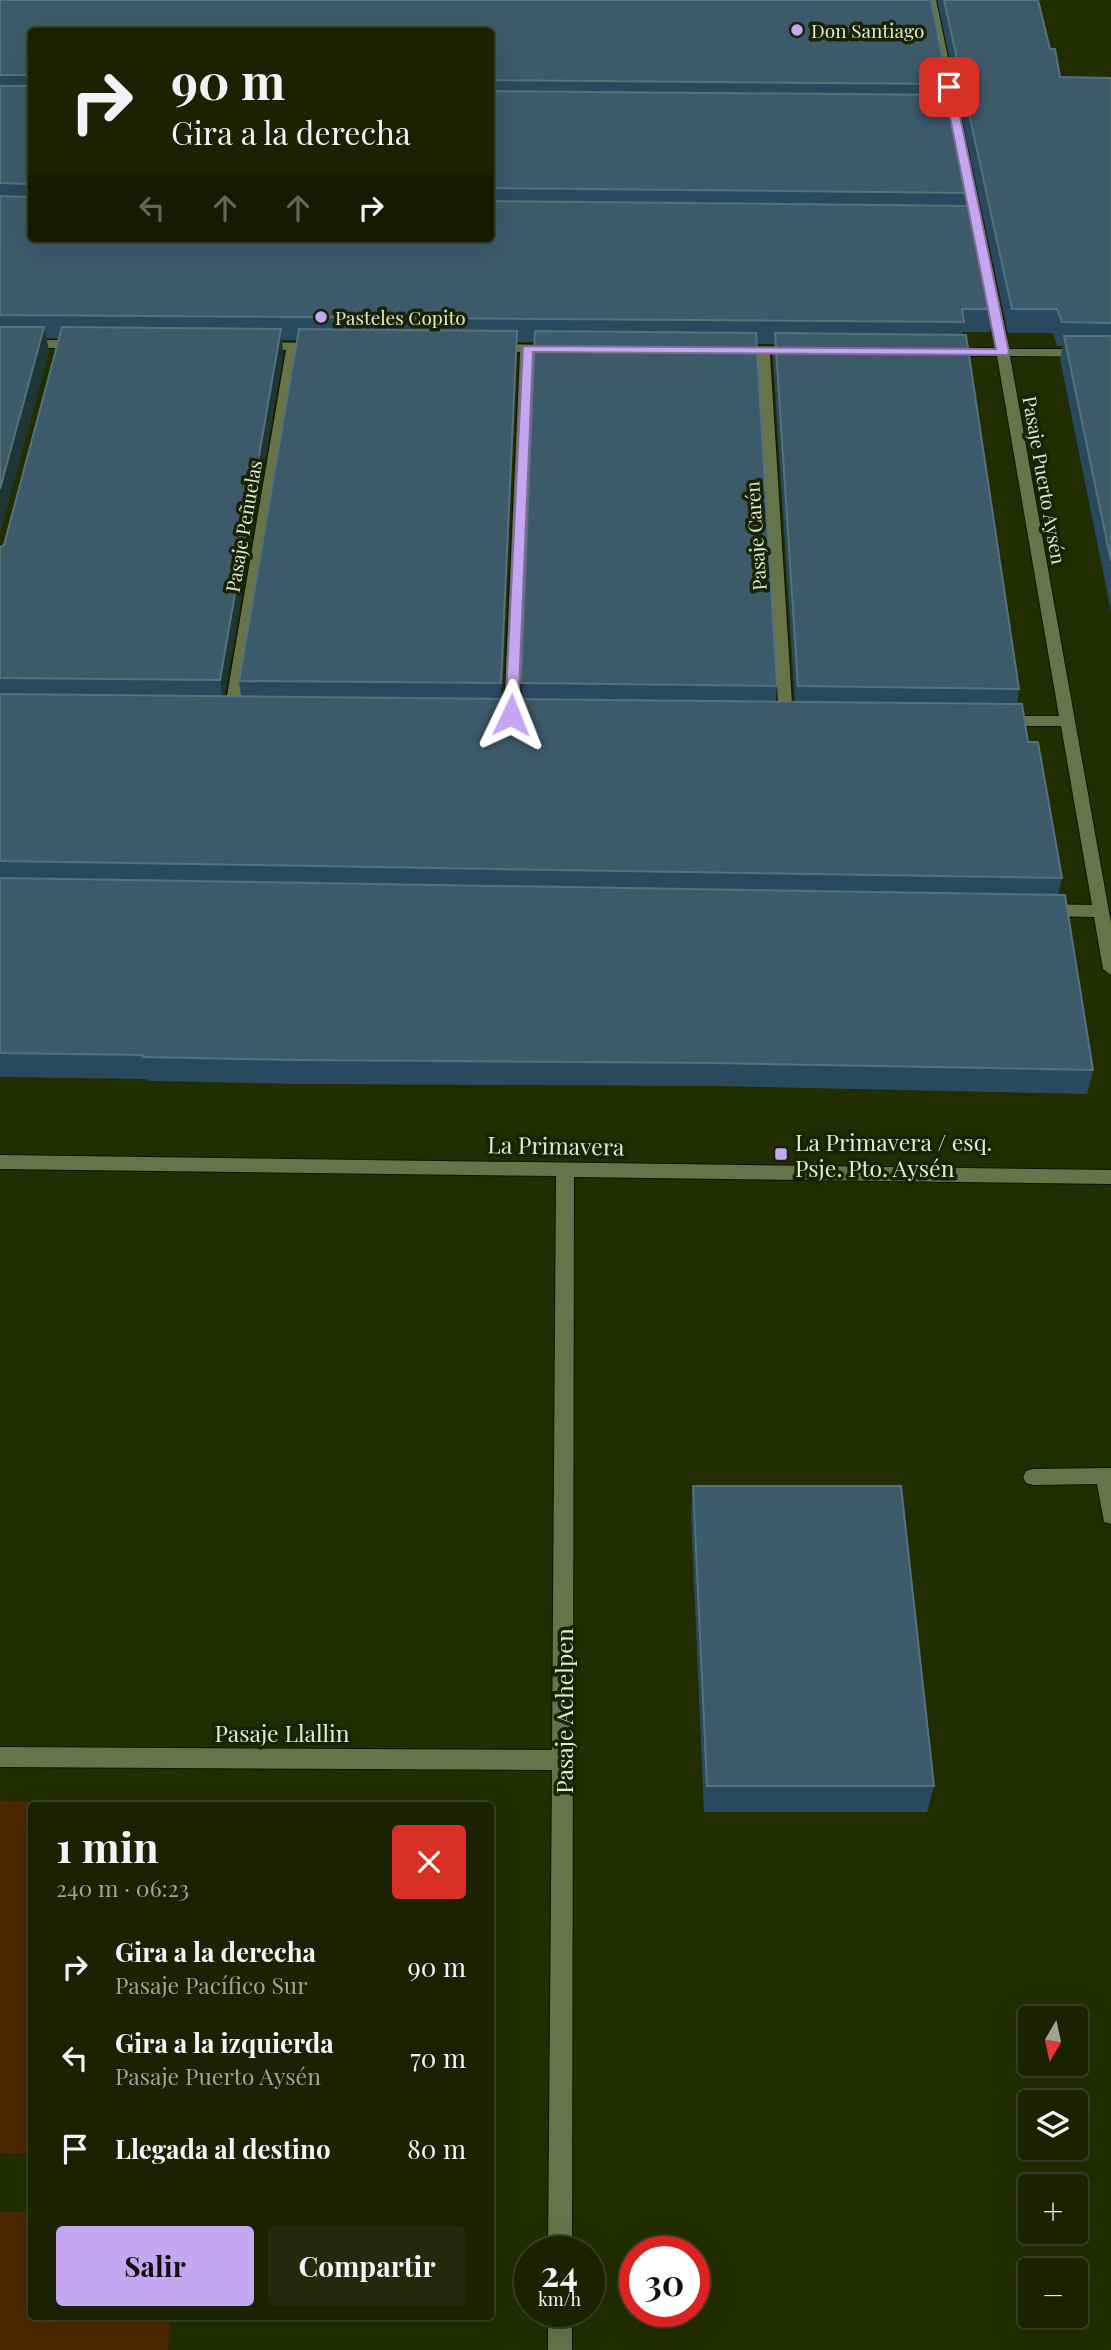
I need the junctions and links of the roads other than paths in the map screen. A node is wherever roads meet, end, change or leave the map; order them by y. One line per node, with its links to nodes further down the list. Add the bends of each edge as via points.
1 (932, 5): 2 (street); 4 (street, Pasaje Puerto Aysén)
2 (919, 11)
3 (941, 112): 4 (street)
4 (954, 112): 6 (street, Pasaje Puerto Aysén)
5 (963, 223): 6 (street)
6 (977, 223): 19 (street, Pasaje Puerto Aysén)
7 (0, 344): 8 (street, via 57,351)
8 (100, 344)
9 (251, 346): 10 (street)
10 (293, 346): 11 (street); 21 (street, Pasaje Peñuelas)
11 (334, 347)
12 (486, 348): 13 (street)
13 (527, 348): 14 (street); 22 (street)
14 (569, 349)
15 (721, 350): 16 (street)
16 (762, 350): 17 (street); 23 (street, Pasaje Carén)
17 (803, 351)
18 (936, 352): 19 (street)
19 (1003, 352): 20 (street); 25 (street, Pasaje Puerto Aysén)
20 (1111, 353)
21 (231, 713)
22 (511, 715)
23 (786, 719)
24 (987, 721): 25 (street)
25 (1068, 721): 27 (street, Pasaje Puerto Aysén)
26 (1031, 910): 27 (street)
27 (1101, 911): 28 (street, Pasaje Puerto Aysén)
28 (1111, 969)
29 (0, 1162): 30 (street, La Primavera)
30 (565, 1170): 31 (street, La Primavera); 36 (street, Pasaje Achelpen)
31 (1111, 1177)
32 (1108, 1476): 33 (street); 34 (street)
33 (1032, 1477)
34 (1111, 1516)
35 (0, 1757): 36 (street, Pasaje Llallin)
36 (563, 1760): 37 (street, Pasaje Achelpen)
37 (560, 2236)
38 (560, 2327): 39 (street)
39 (560, 2350)

